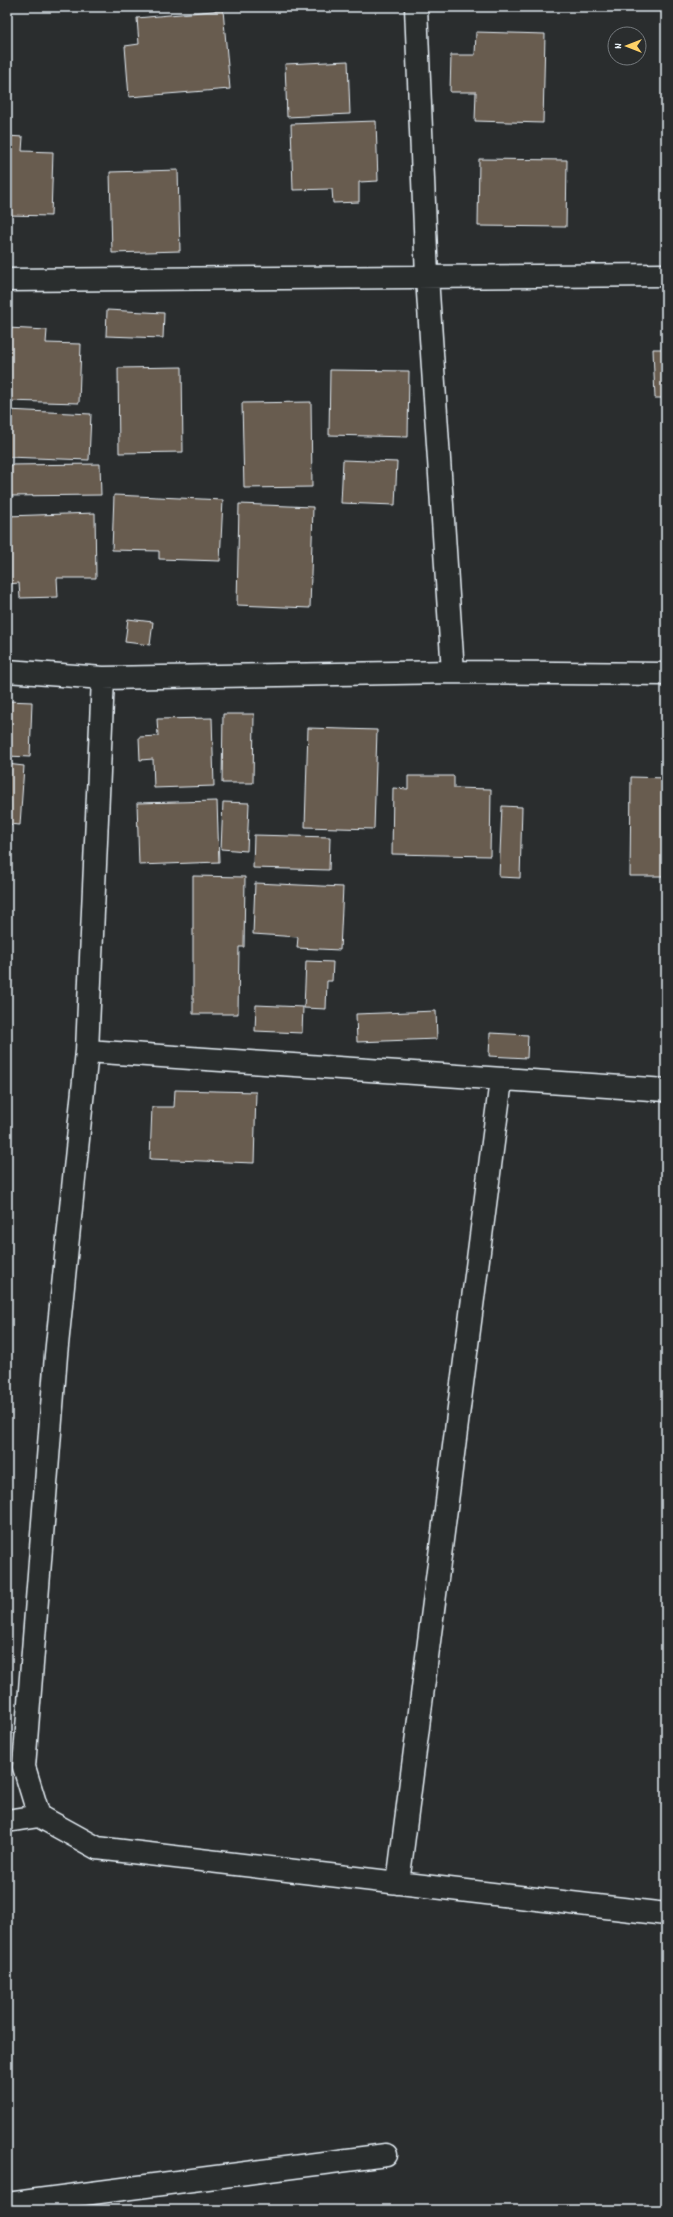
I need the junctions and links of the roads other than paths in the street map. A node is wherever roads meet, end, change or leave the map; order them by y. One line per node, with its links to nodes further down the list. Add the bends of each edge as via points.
1 (416, 7): 3 (street)
2 (666, 275): 3 (street)
3 (427, 277): 4 (street); 6 (street)
4 (7, 280)
5 (7, 671): 8 (street)
6 (453, 672): 7 (street); 8 (street)
7 (666, 674)
8 (103, 678): 9 (street)
9 (87, 1051): 10 (street); 12 (street, via 56,1355 24,1767)
10 (501, 1080): 11 (street); 14 (street)
11 (666, 1090)
12 (39, 1816): 13 (street); 14 (street, via 97,1848)
13 (7, 1821)
14 (398, 1883): 15 (street)
15 (666, 1914)
16 (386, 2155): 17 (street)
17 (7, 2204)

